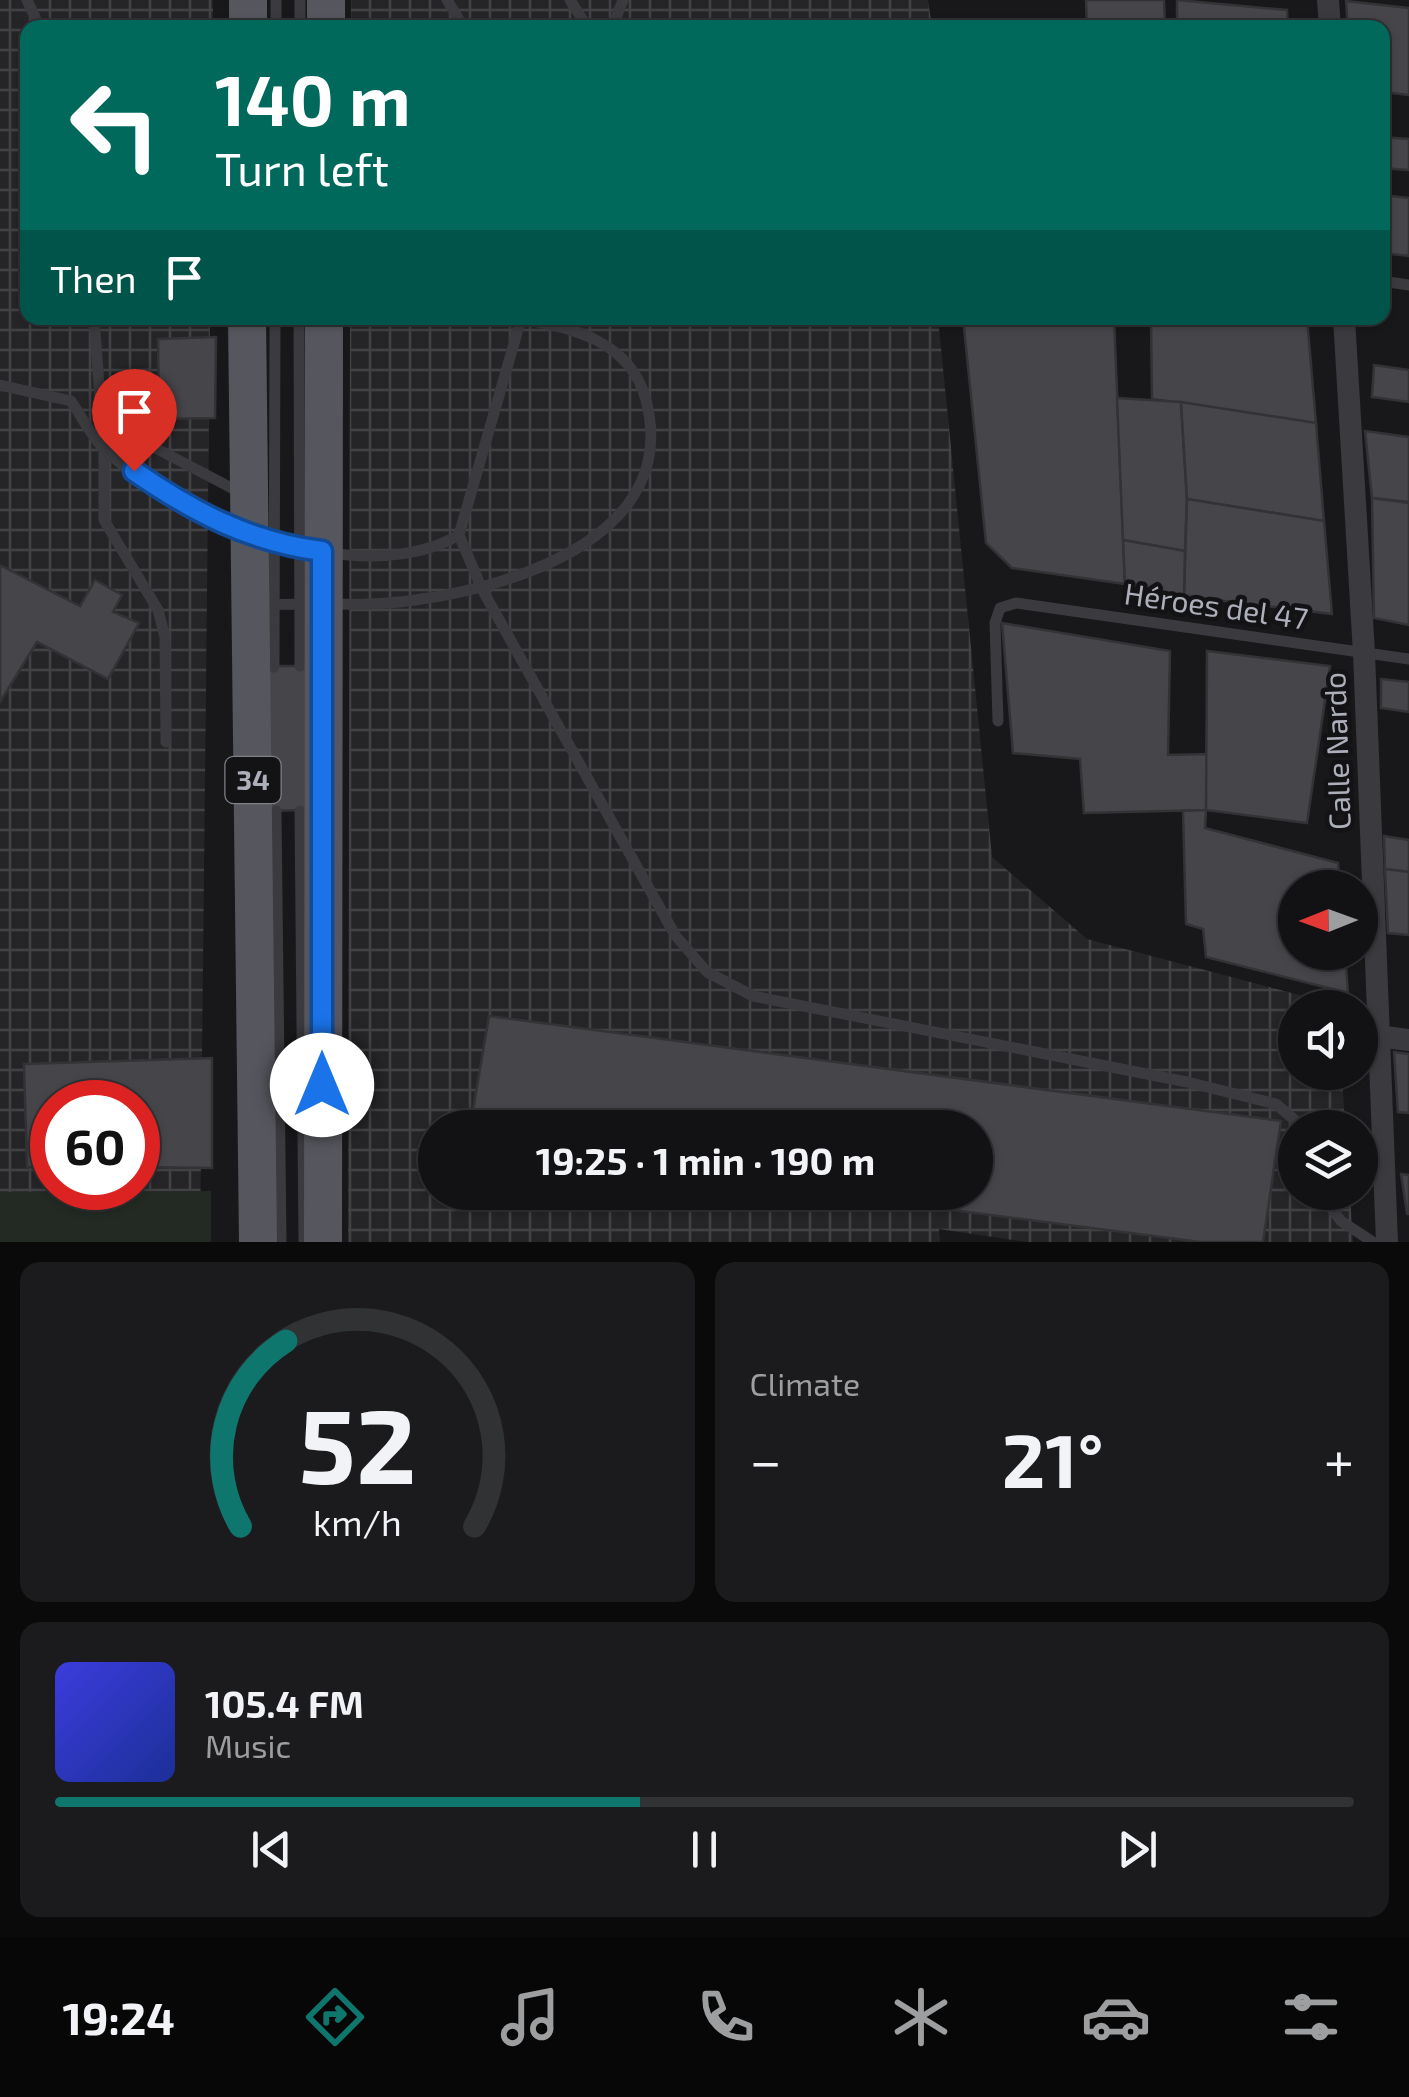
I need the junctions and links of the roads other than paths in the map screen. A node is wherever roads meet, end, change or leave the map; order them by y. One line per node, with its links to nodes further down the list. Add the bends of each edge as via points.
1 (1318, 0): 2 (lane)
2 (1328, 0)
3 (95, 325): 12 (lane)
4 (247, 325): 14 (main road, 34)
5 (274, 325): 14 (lane)
6 (299, 325): 16 (lane)
7 (324, 325): 16 (main road, 34)
8 (519, 325): 15 (lane)
9 (557, 325): 17 (lane, via 598,339 644,390 652,422 650,458 638,494 588,540 543,568)
10 (1344, 325): 20 (street, Calle Nardo)
11 (0, 385): 13 (lane, via 71,401)
12 (102, 420): 13 (lane); 14 (lane)
13 (104, 450): 14 (lane, via 195,513); 25 (lane, via 104,520 158,610 165,638)
14 (256, 523): 16 (lane); 19 (main road, 34)
15 (459, 536): 16 (lane, via 415,554); 17 (lane)
16 (310, 550): 18 (main road, 34)
17 (482, 589): 18 (lane, via 400,602); 31 (lane, via 675,935 707,972 753,996 1187,1082)
18 (310, 604): 19 (lane); 23 (lane); 36 (main road, 34)
19 (262, 605): 22 (lane); 33 (main road, 34)
20 (1364, 653): 21 (lane, Héroes del 47); 24 (lane, Héroes del 47, via 1016,603 1000,608 995,622); 28 (street, Calle Nardo)
21 (1409, 659)
22 (274, 666)
23 (300, 666)
24 (998, 721)
25 (166, 742)
26 (276, 810): 34 (lane)
27 (300, 810): 35 (lane)
28 (1376, 990)
29 (1378, 1036): 30 (street); 38 (street, Calle Nardo)
30 (1409, 1040)
31 (1283, 1110)
32 (1332, 1210): 37 (lane)
33 (258, 1242)
34 (281, 1242)
35 (304, 1242)
36 (323, 1242)
37 (1373, 1242)
38 (1387, 1242)

